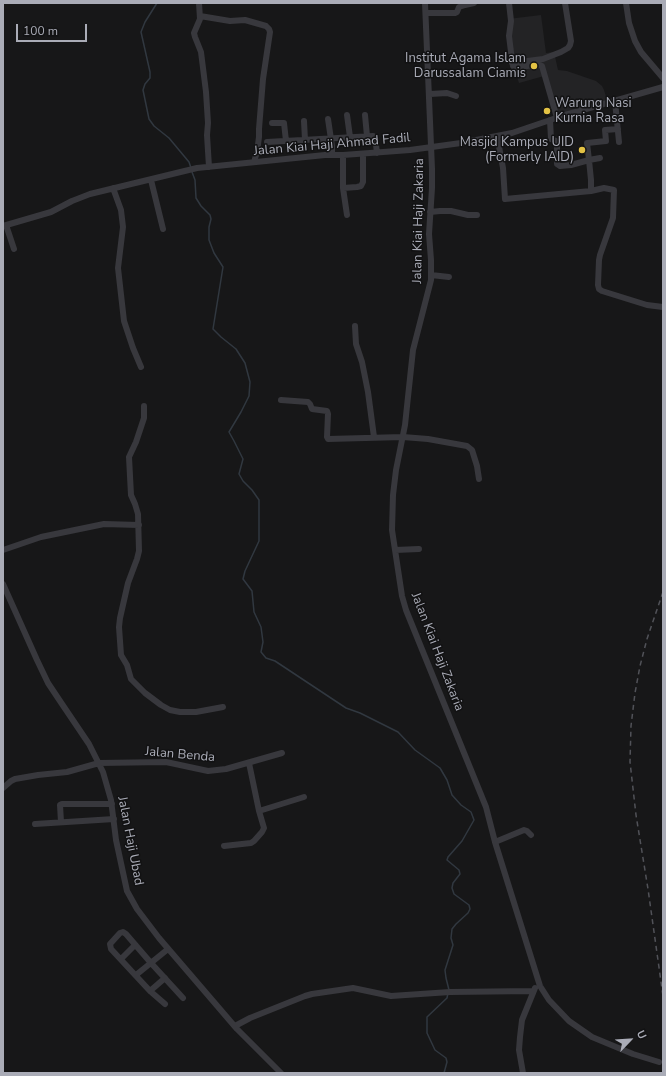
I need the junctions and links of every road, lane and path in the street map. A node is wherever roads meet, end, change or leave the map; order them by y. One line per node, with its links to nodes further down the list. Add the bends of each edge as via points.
1 (199, 3): 9 (street)
2 (425, 3): 8 (street, Jalan Kiai Haji Zakaria)
3 (474, 3): 7 (street)
4 (509, 3): 10 (street)
5 (565, 3): 10 (street, via 571,41 568,48 543,59)
6 (626, 3): 11 (street, via 635,41)
7 (458, 6): 8 (street, via 455,13)
8 (426, 13): 13 (street, Jalan Kiai Haji Zakaria)
9 (200, 16): 39 (street, via 230,21 246,20 269,29 259,137); 40 (street, via 194,33 201,52 206,92)
10 (512, 63): 18 (street, via 517,68 537,64 542,66)
11 (663, 78)
12 (663, 87): 15 (street, Jalan Kiai Haji Ahmad Fadil)
13 (430, 94): 14 (street, via 447,93); 32 (street, Jalan Kiai Haji Zakaria)
14 (456, 96)
15 (615, 101): 18 (street, Jalan Kiai Haji Ahmad Fadil); 23 (street)
16 (347, 115): 26 (street)
17 (365, 115): 24 (street)
18 (557, 118): 20 (street, Jalan Kiai Haji Ahmad Fadil)
19 (328, 119): 27 (street)
20 (550, 120): 25 (street, Jalan Kiai Haji Ahmad Fadil); 38 (street, via 552,139 557,142 557,164 571,165)
21 (304, 121): 29 (street)
22 (272, 123): 28 (street, via 284,123)
23 (618, 129): 31 (street); 38 (street, via 605,130 606,141 587,143)
24 (367, 136): 26 (street); 33 (street, via 375,137)
25 (497, 136): 32 (street, Jalan Kiai Haji Ahmad Fadil); 44 (street, via 505,199)
26 (350, 137): 27 (street)
27 (331, 139): 29 (street); 35 (street)
28 (286, 140): 29 (street); 30 (street)
29 (305, 140)
30 (267, 142)
31 (619, 142)
32 (431, 147): 33 (street, Jalan Kiai Haji Ahmad Fadil); 45 (street, Jalan Kiai Haji Zakaria)
33 (377, 153): 34 (street, Jalan Kiai Haji Ahmad Fadil)
34 (363, 154): 36 (street, Jalan Kiai Haji Ahmad Fadil); 43 (street, via 363,184)
35 (332, 155): 36 (street, Jalan Kiai Haji Ahmad Fadil); 39 (street, Jalan Kiai Haji Ahmad Fadil)
36 (344, 155): 43 (street)
37 (600, 158): 38 (street)
38 (590, 160): 44 (street)
39 (254, 162): 40 (street, Jalan Kiai Haji Ahmad Fadil)
40 (209, 167): 41 (street, Jalan Kiai Haji Ahmad Fadil)
41 (152, 180): 42 (street, Jalan Kiai Haji Ahmad Fadil); 49 (street)
42 (114, 188): 48 (street, Jalan Kiai Haji Ahmad Fadil, via 90,194 50,212); 55 (street, via 123,227 118,268 124,321)
43 (343, 188): 46 (street)
44 (591, 190): 53 (street, via 614,190 613,218 599,260 599,289 647,305)
45 (430, 212): 47 (street, via 440,210); 51 (street, Jalan Kiai Haji Zakaria)
46 (346, 215)
47 (477, 215)
48 (4, 225): 50 (street)
49 (163, 229)
50 (14, 249)
51 (431, 275): 52 (street); 59 (street, Jalan Kiai Haji Zakaria, via 413,350)
52 (448, 277)
53 (663, 307)
54 (355, 326): 58 (street, via 356,344 368,392)
55 (141, 367)
56 (281, 400): 58 (street, via 308,402 312,409 327,411 328,439)
57 (144, 406): 61 (street, via 144,418 129,457 131,495)
58 (374, 437): 59 (street)
59 (403, 437): 60 (street, via 467,446 472,450); 64 (street, Jalan Kiai Haji Zakaria, via 393,502 392,530)
60 (479, 479)
61 (139, 525): 63 (street, via 104,524 41,537); 66 (street, via 138,555 128,583 119,627 121,655 131,678 145,693 170,710 196,712)
62 (419, 549): 64 (street)
63 (3, 550)
64 (395, 550): 78 (street, Jalan Kiai Haji Zakaria, via 404,602 486,807)
65 (3, 584): 69 (street, Jalan Haji Ubad, via 48,682 89,744)
66 (223, 707)
67 (282, 753): 68 (street, Jalan Benda)
68 (249, 763): 69 (street, Jalan Benda, via 208,771 166,762); 73 (street)
69 (99, 764): 70 (street, Jalan Benda, via 15,780); 72 (street, Jalan Haji Ubad)
70 (3, 788)
71 (304, 797): 73 (street)
72 (112, 804): 74 (street, Jalan Haji Ubad); 75 (street, via 62,804)
73 (259, 811): 79 (street, via 264,828 254,841)
74 (114, 820): 75 (street); 81 (street, Jalan Haji Ubad, via 127,891 137,909)
75 (61, 822): 76 (street)
76 (35, 824)
77 (530, 835): 78 (street, via 524,830)
78 (495, 842): 86 (street, Jalan Kiai Haji Zakaria)
79 (224, 846)
80 (136, 945): 82 (street); 82 (street, via 126,934 120,933 110,946); 83 (street)
81 (168, 948): 83 (street); 91 (street, Jalan Haji Ubad)
82 (121, 959): 84 (street)
83 (151, 963): 84 (street); 85 (street)
84 (136, 975): 87 (street)
85 (164, 978): 87 (street); 89 (street)
86 (540, 986): 88 (street, via 535,987); 92 (street, Jalan Kiai Haji Zakaria, via 549,1000 569,1021 584,1032 610,1045)
87 (150, 991): 90 (street)
88 (533, 991): 91 (street, via 387,995 355,988 312,994); 94 (street, via 522,1020 519,1050)
89 (184, 998)
90 (165, 1004)
91 (235, 1026): 93 (street, Jalan Haji Ubad)
92 (659, 1062)
93 (281, 1073)
94 (523, 1073)

